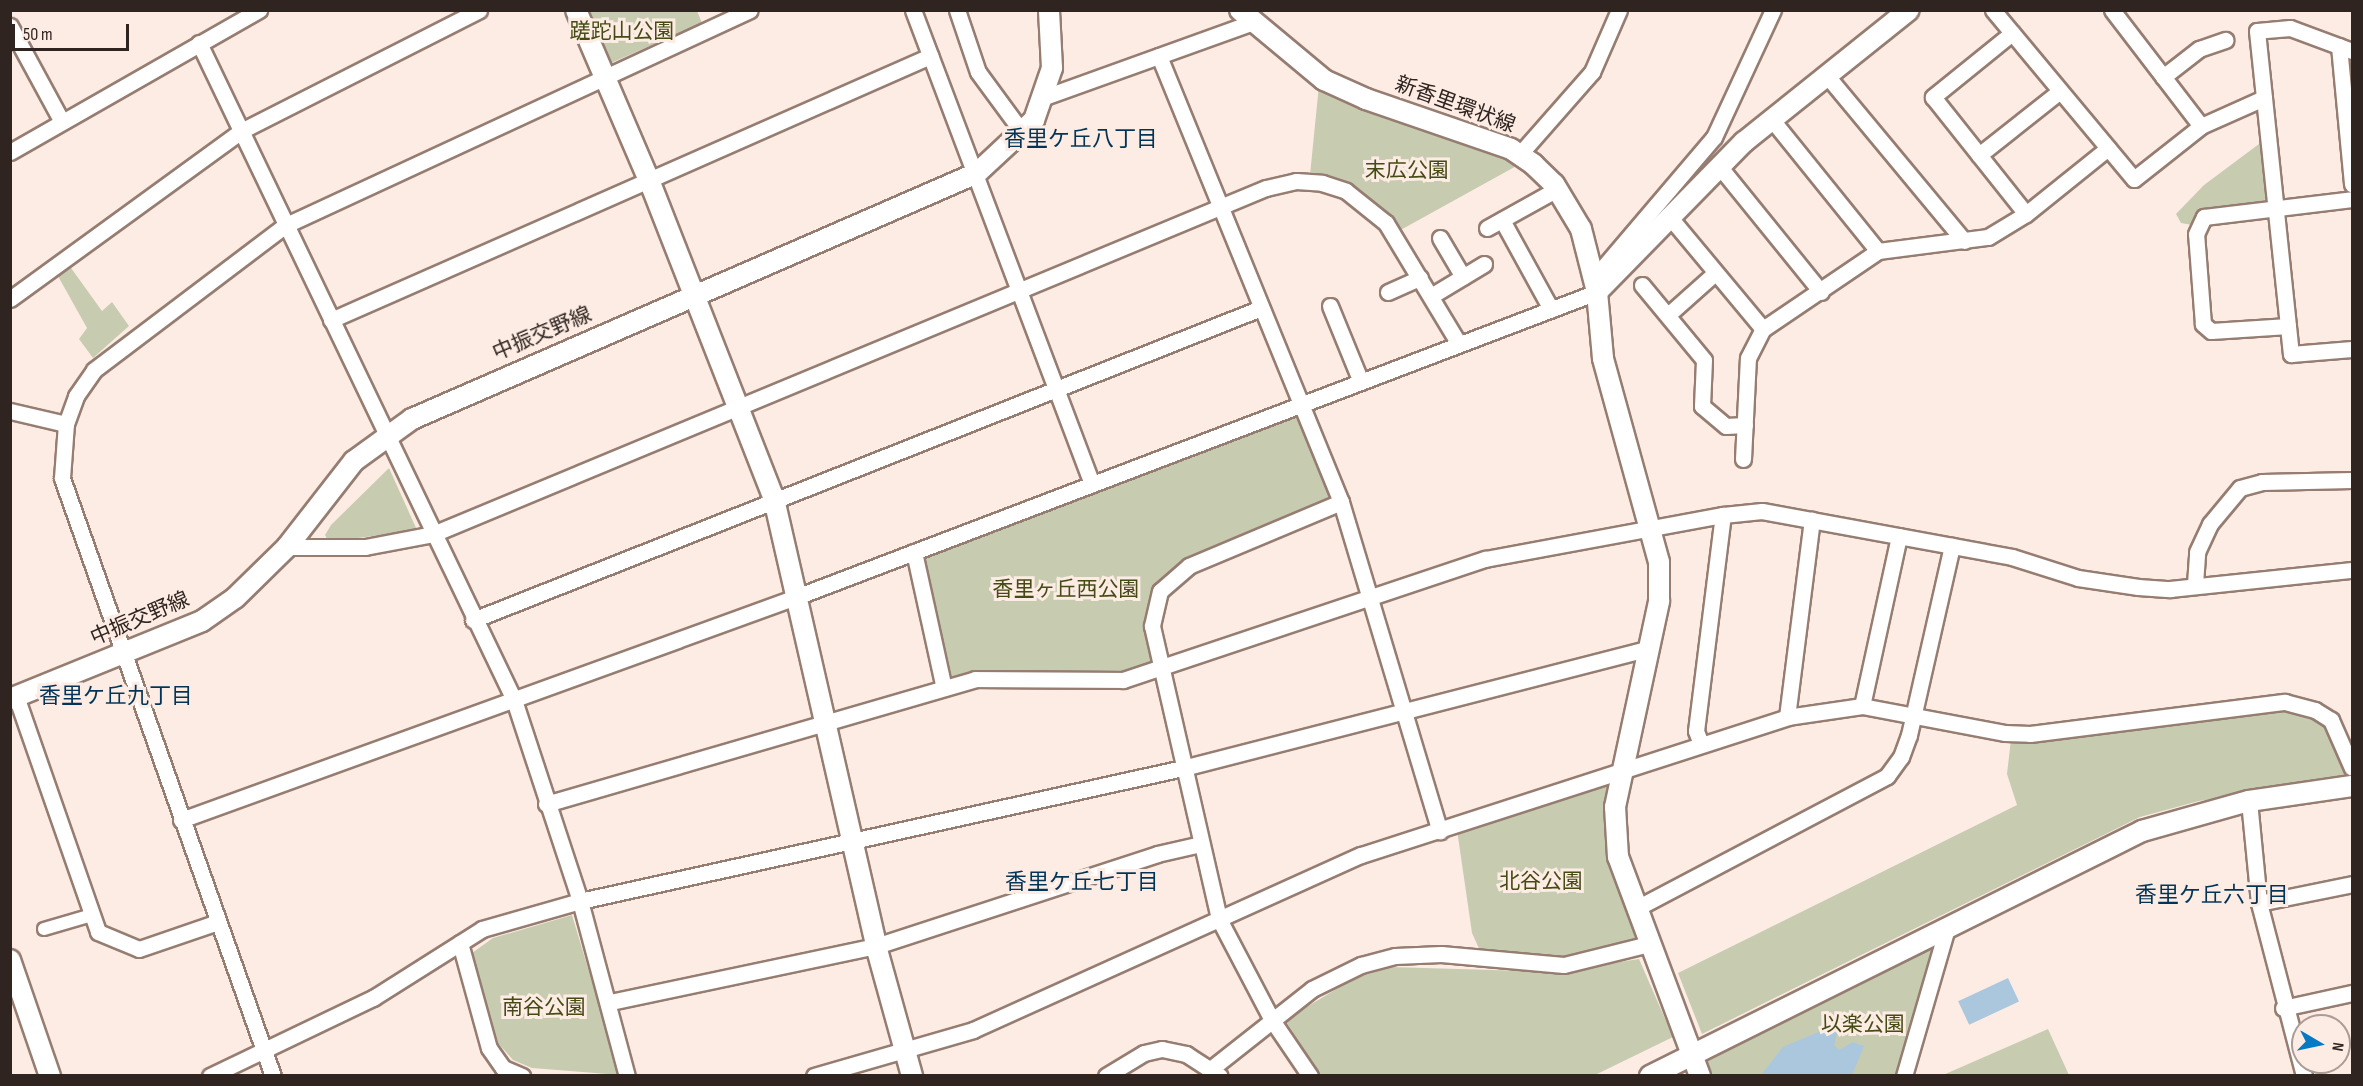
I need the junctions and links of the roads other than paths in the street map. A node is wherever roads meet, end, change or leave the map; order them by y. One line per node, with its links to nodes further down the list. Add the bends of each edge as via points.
1 (259, 10): 17 (street)
2 (479, 10): 30 (street)
3 (576, 10): 21 (street)
4 (750, 10): 21 (street)
5 (913, 10): 19 (street)
6 (957, 10): 31 (street, via 978,72)
7 (1049, 10): 25 (street, 中振交野線, via 1052,68)
8 (1619, 10): 34 (street, via 1592,72)
9 (1773, 10): 56 (street, via 1714,137)
10 (1909, 10): 22 (street)
11 (1993, 10): 15 (street)
12 (2113, 11): 23 (street)
13 (1246, 16): 20 (street); 34 (street, 新香里環状線, via 1324,80)
14 (10, 26): 27 (street)
15 (2012, 33): 24 (street); 35 (street, via 1933,97)
16 (2225, 40): 23 (street, via 2199,49)
17 (199, 43): 27 (street); 30 (street)
18 (2346, 48): 26 (street, via 2290,28 2258,31); 39 (street)
19 (930, 56): 37 (street); 38 (street)
20 (1159, 56): 25 (street); 43 (street)
21 (602, 76): 38 (street); 47 (street)
22 (1828, 77): 28 (street); 50 (street)
23 (2163, 77): 29 (street)
24 (2060, 91): 32 (street); 35 (street)
25 (1042, 98): 31 (street, 中振交野線, via 1034,120)
26 (2264, 98): 29 (street); 42 (street)
27 (61, 120): 33 (street)
28 (1773, 120): 36 (street); 51 (street)
29 (2201, 126): 32 (street, via 2134,179)
30 (241, 131): 47 (street); 63 (street)
31 (1022, 132): 37 (street, 中振交野線)
32 (2108, 148): 44 (street)
33 (10, 152)
34 (1519, 155): 40 (street, 新香里環状線)
35 (1979, 155): 44 (street)
36 (1719, 166): 45 (street); 60 (street)
37 (977, 173): 58 (street); 62 (street, 中振交野線)
38 (649, 180): 62 (street); 68 (street)
39 (2352, 183)
40 (1557, 189): 46 (street); 56 (street, 新香里環状線, via 1581,229)
41 (2352, 199): 42 (street)
42 (2276, 206): 69 (street); 69 (street, via 2204,217 2196,234 2200,314 2211,331)
43 (1220, 207): 55 (street, via 1296,182 1322,183 1346,191 1386,223); 58 (street); 65 (street)
44 (2026, 214): 50 (street, via 1988,237)
45 (1668, 215): 53 (street); 56 (street)
46 (1502, 220): 48 (street); 66 (street)
47 (286, 225): 68 (street); 78 (street, via 94,370 76,396)
48 (1487, 228)
49 (1440, 238): 54 (street)
50 (1964, 241): 51 (street)
51 (1878, 251): 60 (street)
52 (1484, 264): 54 (street)
53 (1715, 273): 67 (street); 70 (street)
54 (1463, 277): 61 (street)
55 (1420, 278): 59 (street); 61 (street)
56 (1595, 285): 66 (street); 88 (street, 新香里環状線, via 1603,357)
57 (1642, 285): 67 (street)
58 (1018, 291): 74 (street); 76 (street)
59 (1388, 292)
60 (1821, 292): 70 (street)
61 (1431, 296): 71 (street)
62 (693, 297): 76 (street); 80 (street, 中振交野線, via 453,398)
63 (10, 298)
64 (1330, 306): 73 (street)
65 (1261, 308): 74 (street); 75 (street)
66 (1551, 309): 71 (street)
67 (1669, 314): 79 (street, via 1704,360 1702,406 1726,426)
68 (331, 320): 80 (street)
69 (2288, 326): 72 (street, via 2291,354)
70 (1763, 329): 79 (street, via 1748,358)
71 (1460, 344): 73 (street)
72 (2352, 350)
73 (1361, 382): 75 (street)
74 (1056, 389): 83 (street); 84 (street)
75 (1300, 405): 83 (street); 85 (street)
76 (741, 406): 84 (street); 89 (street)
77 (10, 411): 78 (street)
78 (66, 424): 100 (street, via 62,478)
79 (1744, 426): 81 (street)
80 (387, 437): 89 (street); 92 (street, 中振交野線, via 354,461)
81 (1743, 459)
82 (2352, 480): 95 (street, via 2262,482 2240,488 2210,524 2197,552)
83 (1092, 484): 93 (street)
84 (774, 499): 96 (street); 98 (street)
85 (1341, 502): 97 (street); 101 (street, via 1189,566 1161,591 1152,626)
86 (1723, 515): 87 (street, via 1762,512); 88 (street); 110 (street, via 1696,731)
87 (1812, 520): 90 (street); 108 (street)
88 (1652, 526): 97 (street, via 1485,559); 99 (street, 新香里環状線, via 1659,562 1659,602)
89 (433, 534): 92 (street, via 365,547); 98 (street)
90 (1899, 536): 91 (street); 105 (street)
91 (1952, 546): 95 (street, via 2109,584 2170,589); 107 (street)
92 (287, 547): 100 (street, 中振交野線, via 235,598 202,621)
93 (914, 552): 96 (street); 102 (street)
94 (2352, 570): 95 (street)
95 (2195, 584)
96 (796, 597): 104 (street); 109 (street)
97 (1370, 598): 101 (street); 106 (street)
98 (473, 620): 104 (street)
99 (1650, 648): 106 (street); 112 (street, 新香里環状線)
100 (120, 654): 103 (street, 中振交野線); 117 (street)
101 (1159, 671): 102 (street, via 1107,683 975,679); 111 (street)
102 (944, 688): 109 (street)
103 (13, 697): 125 (street)
104 (514, 700): 116 (street); 117 (street)
105 (1862, 706): 107 (street); 108 (street)
106 (1405, 709): 111 (street); 118 (street)
107 (1913, 716): 113 (street, via 2030,734 2285,702 2315,710 2331,720); 124 (street, via 1901,757 1887,776)
108 (1787, 717): 110 (street)
109 (823, 721): 116 (street); 119 (street)
110 (1701, 744): 112 (street)
111 (1183, 768): 119 (street); 120 (street)
112 (1622, 768): 118 (street); 124 (street, 新香里環状線, via 1614,831)
113 (2352, 768)
114 (2352, 786): 115 (street)
115 (2249, 801): 123 (street); 128 (street, via 2142,831)
116 (546, 804): 122 (street)
117 (181, 820): 127 (street)
118 (1440, 831): 126 (street, via 1361,855)
119 (852, 841): 122 (street); 132 (street)
120 (1202, 844): 126 (street); 132 (street, via 1157,854)
121 (2352, 884): 123 (street)
122 (580, 901): 130 (street, via 482,929); 135 (street)
123 (2259, 903): 136 (street)
124 (1635, 909): 131 (street, 新香里環状線)
125 (92, 915): 127 (street, via 98,932 139,949); 129 (street)
126 (1219, 919): 137 (street); 138 (street, via 974,1030)
127 (218, 922): 139 (street)
128 (1947, 928): 140 (street); 153 (street)
129 (44, 929)
130 (460, 942): 139 (street, via 373,998); 145 (street, via 489,1048 503,1068)
131 (1649, 944): 137 (street, via 1563,965 1441,954 1395,956 1335,975); 140 (street, 新香里環状線)
132 (876, 946): 135 (street); 138 (street)
133 (10, 960): 142 (street)
134 (2352, 993): 136 (street)
135 (609, 1002): 146 (street)
136 (2283, 1008): 154 (street)
137 (1272, 1020): 141 (street); 150 (street)
138 (904, 1050): 147 (street); 148 (street)
139 (265, 1052): 143 (street); 144 (street)
140 (1693, 1054): 151 (street); 152 (street, 新香里環状線)
141 (1216, 1072): 149 (street, via 1186,1054 1162,1049 1144,1053)
142 (50, 1076)
143 (210, 1076)
144 (273, 1076)
145 (522, 1076)
146 (627, 1076)
147 (814, 1076)
148 (912, 1076)
149 (1106, 1076)
150 (1310, 1076)
151 (1650, 1076)
152 (1700, 1076)
153 (1904, 1076)
154 (2304, 1076)

